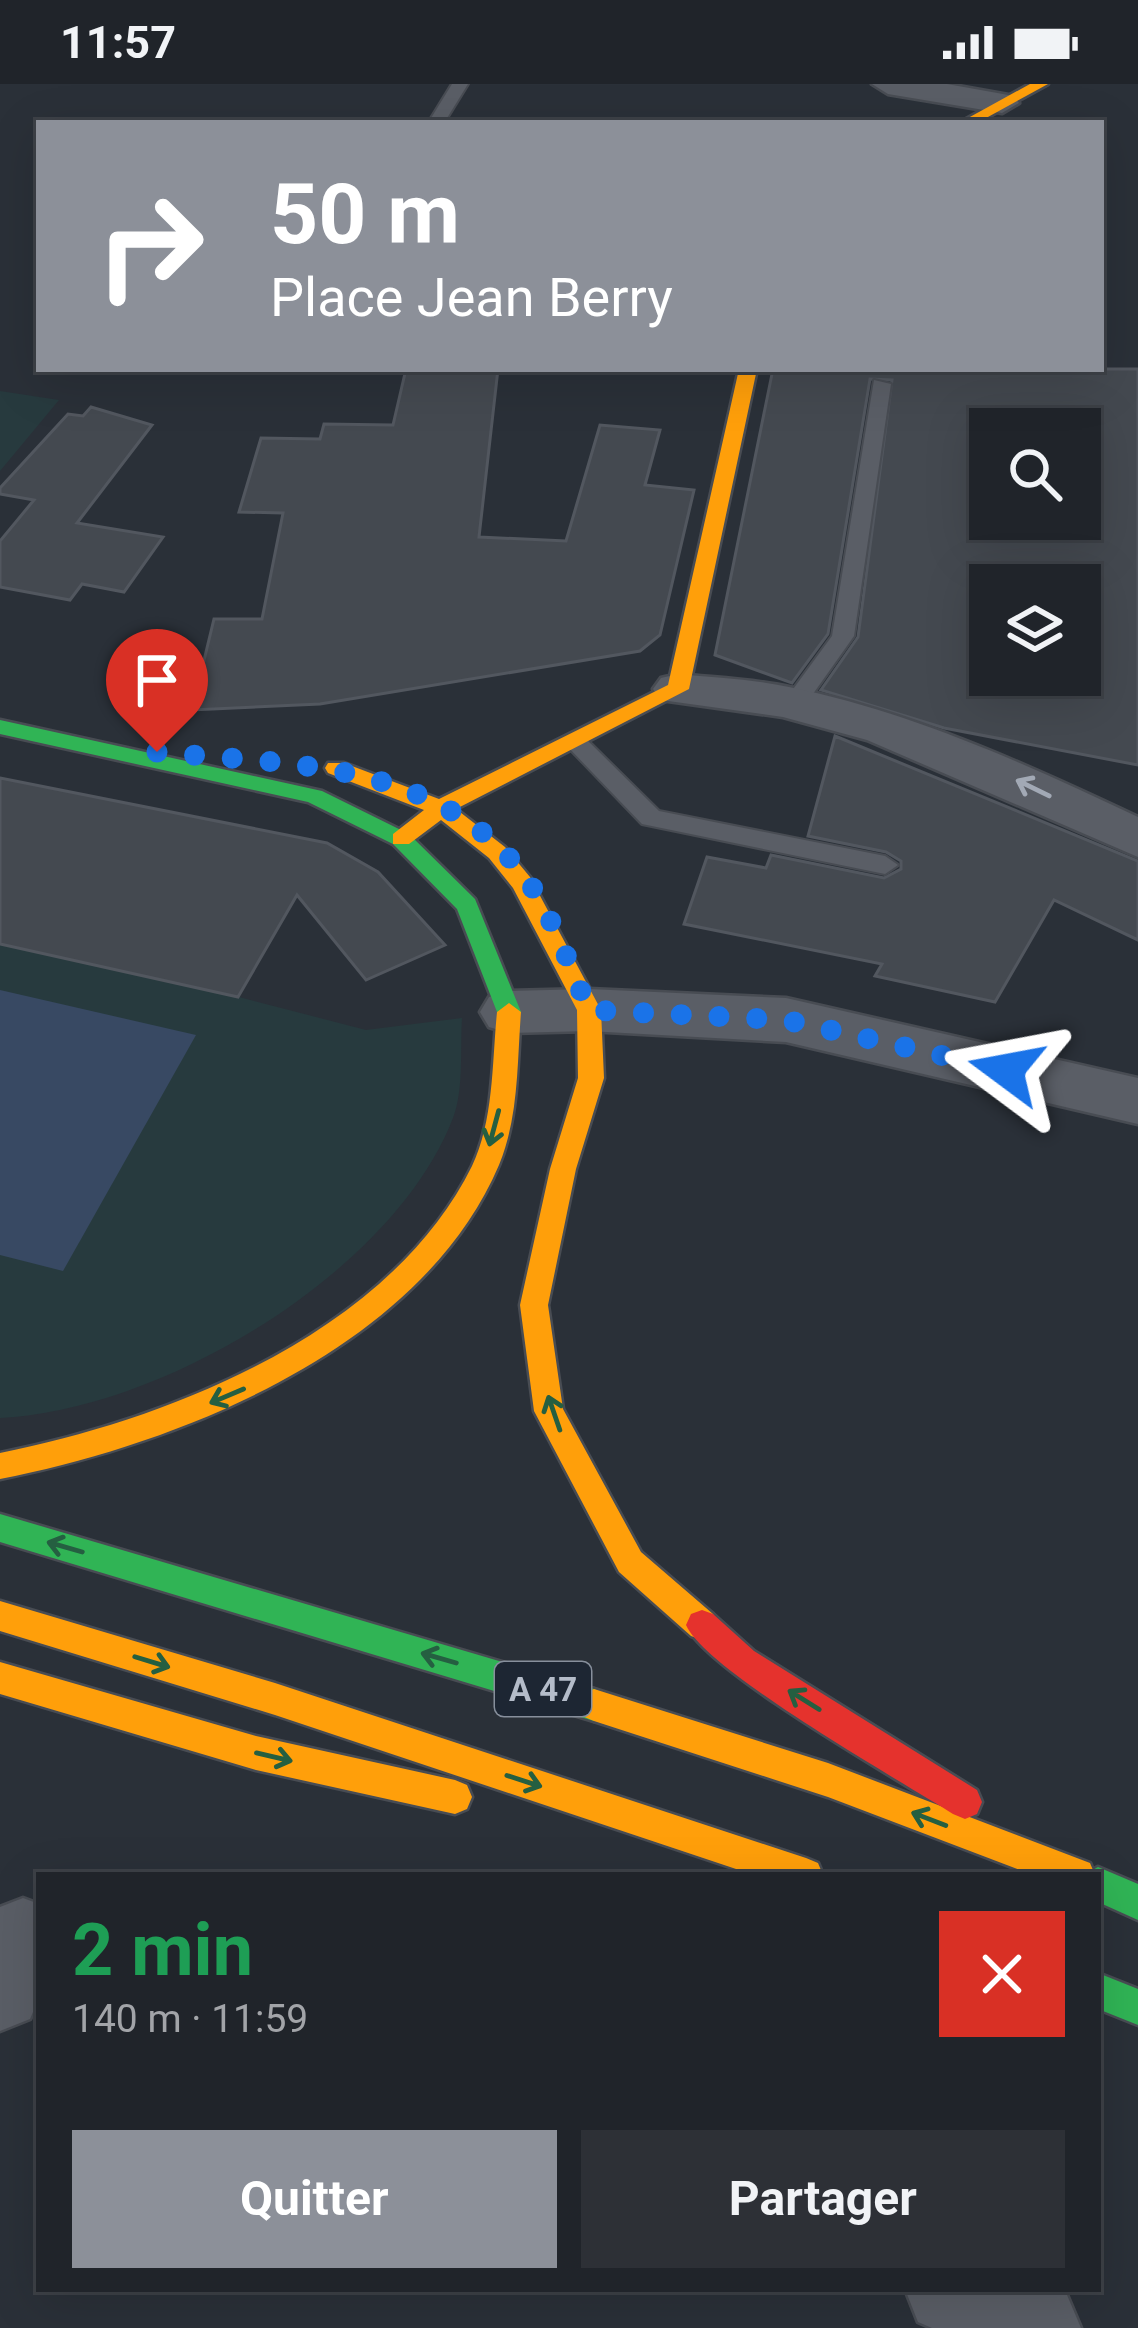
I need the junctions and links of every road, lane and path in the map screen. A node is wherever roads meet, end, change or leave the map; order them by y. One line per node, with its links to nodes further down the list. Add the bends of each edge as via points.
1 (460, 84): 5 (lane)
2 (888, 84): 4 (street)
3 (1040, 84): 4 (main road)
4 (1003, 103): 6 (main road)
5 (438, 120)
6 (972, 120)
7 (747, 372): 9 (main road)
8 (881, 384): 10 (lane, via 843,636)
9 (678, 689): 10 (street); 12 (main road)
10 (795, 703): 19 (street, one-way to 10, via 1004,774)
11 (0, 727): 13 (main road)
12 (575, 741): 14 (main road); 20 (lane, via 651,818)
13 (111, 748): 16 (main road, via 339,768); 18 (main road, via 314,796)
14 (544, 754): 15 (main road); 16 (main road)
15 (518, 797)
16 (446, 805): 17 (main road); 18 (main road)
17 (496, 833): 21 (main road); 22 (main road)
18 (401, 838): 21 (main road)
19 (1138, 838)
20 (885, 865)
21 (440, 877): 23 (main road, via 467,905)
22 (589, 1010): 23 (street); 24 (street, via 786,1020); 34 (main road, one-way to 22, via 743,1662 630,1562 549,1411 534,1304 591,1078)
23 (508, 1012): 25 (main road, one-way to 25, via 498,1116 478,1181 442,1233 367,1310 244,1389 134,1435)
24 (1138, 1101)
25 (0, 1466)
26 (0, 1528): 33 (main road, A 47, one-way to 26, via 828,1780 597,1705)
27 (0, 1616): 32 (main road, A 47, one-way to 32)
28 (0, 1678): 29 (main road, one-way to 29, via 256,1754)
29 (484, 1803)
30 (529, 1814): 31 (main road)
31 (795, 1872)
32 (798, 1872)
33 (1071, 1872)
34 (1074, 1872)
35 (1101, 1885): 36 (main road)
36 (1138, 1902)
37 (1101, 1992): 38 (main road)
38 (1138, 2007)
39 (957, 2292): 40 (street)
40 (1034, 2328)

